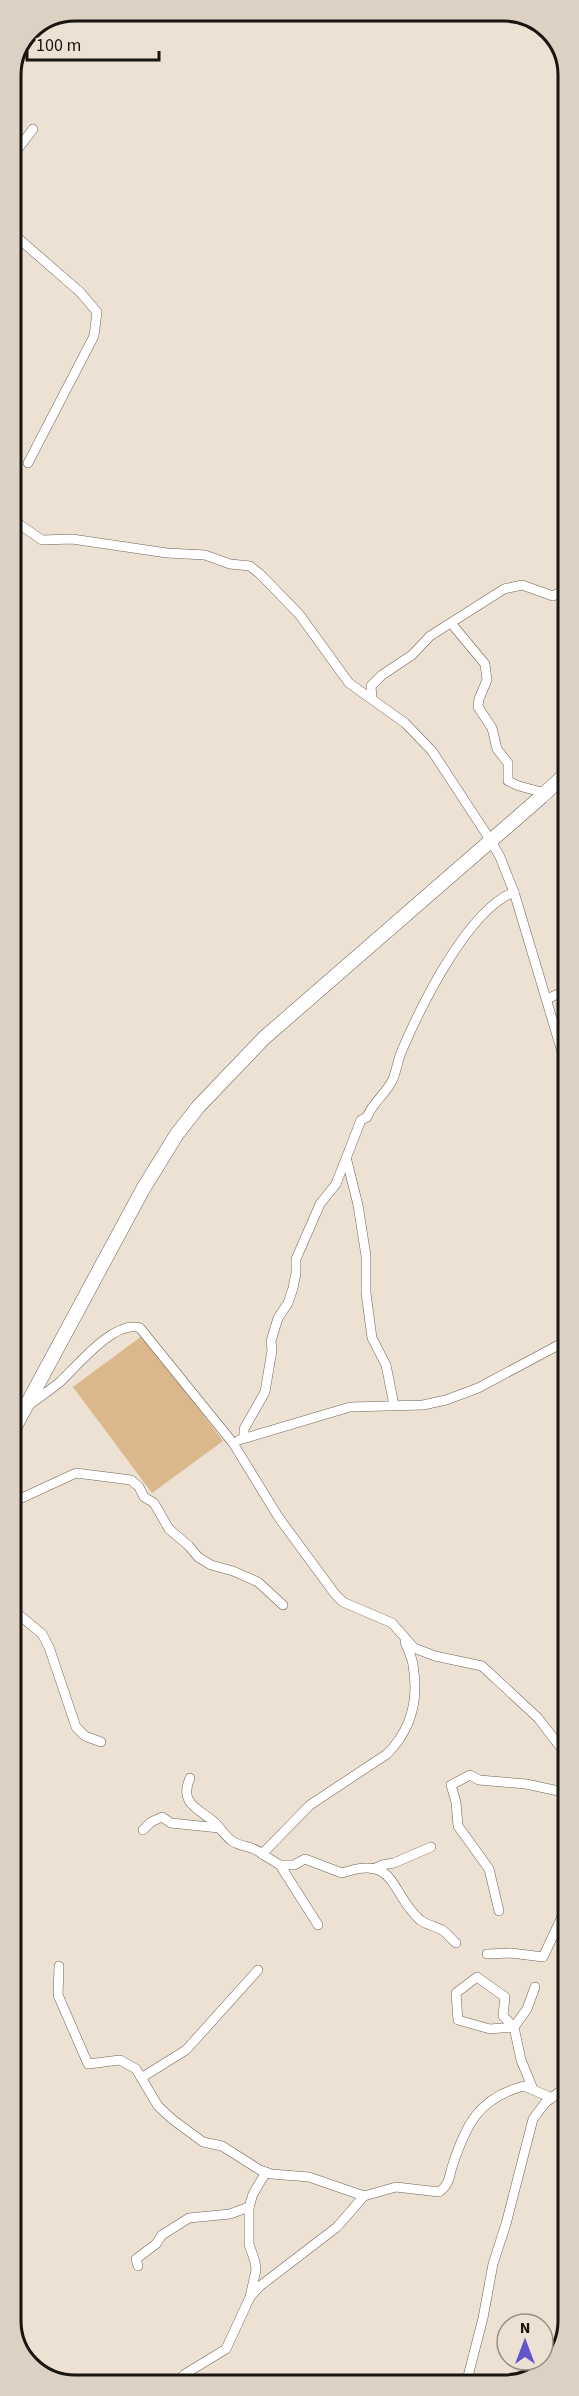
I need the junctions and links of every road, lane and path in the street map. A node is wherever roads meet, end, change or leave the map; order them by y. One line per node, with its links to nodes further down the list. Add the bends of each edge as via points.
1 (33, 129): 2 (street)
2 (21, 144)
3 (21, 241): 4 (street, via 97,312 94,336)
4 (28, 463)
5 (21, 525): 8 (street, via 42,540 66,538 205,555 250,566 299,614 349,683)
6 (558, 593): 7 (street, via 553,596 526,585 512,586)
7 (452, 623): 8 (street, via 382,675 371,686); 10 (street, via 485,664 487,680 478,707 507,763 508,781)
8 (372, 698): 11 (street, via 405,723 432,751)
9 (558, 781): 10 (main road)
10 (545, 793): 11 (main road)
11 (491, 841): 12 (street); 19 (main road, via 264,1038 198,1107 143,1189)
12 (514, 892): 14 (street); 16 (street, via 485,913 455,950 402,1048 393,1080 361,1120)
13 (558, 994): 14 (street)
14 (547, 999): 15 (street)
15 (558, 1035)
16 (347, 1161): 18 (street, via 366,1256 372,1338 386,1365); 21 (street, via 320,1204 296,1259 293,1288 271,1341 265,1392 243,1429)
17 (558, 1345): 18 (street, via 478,1388 446,1400)
18 (394, 1405): 21 (street, via 350,1407)
19 (25, 1408): 20 (main road); 22 (street, via 100,1343 134,1326 147,1335)
20 (21, 1415)
21 (244, 1437): 22 (street)
22 (233, 1443): 26 (street, via 279,1518 335,1594 344,1602 392,1623)
23 (21, 1498): 24 (street, via 76,1473 131,1480 154,1503 169,1529 198,1557 258,1581)
24 (283, 1605)
25 (21, 1616): 27 (street, via 42,1634 49,1647 76,1727 85,1736)
26 (404, 1639): 28 (street, via 423,1652 482,1666 538,1719); 34 (street, via 413,1665 412,1716 396,1746 310,1805)
27 (101, 1742)
28 (558, 1744)
29 (190, 1778): 31 (street, via 186,1786 190,1803)
30 (558, 1791): 37 (street, via 470,1776 451,1785 458,1826 489,1869)
31 (219, 1828): 32 (street, via 171,1823 162,1817); 34 (street, via 233,1842)
32 (143, 1830)
33 (431, 1847): 36 (street)
34 (262, 1854): 35 (street)
35 (280, 1865): 36 (street, via 304,1858 342,1873 360,1867); 39 (street)
36 (373, 1869): 40 (street, via 390,1878 420,1920)
37 (499, 1911)
38 (558, 1922): 41 (street, via 543,1957)
39 (318, 1925)
40 (456, 1943)
41 (487, 1954)
42 (59, 1966): 46 (street, via 58,1995 88,2064 120,2060 136,2069)
43 (258, 1970): 46 (street, via 186,2050)
44 (535, 1987): 45 (street, via 527,2009)
45 (514, 2027): 45 (street, via 490,2029 458,2020 456,1994 477,1977 505,1997 503,2016); 47 (street)
46 (141, 2078): 50 (street, via 158,2106 186,2130)
47 (533, 2089): 49 (street); 51 (street, via 524,2086 491,2099 475,2114 449,2182 439,2192 396,2187)
48 (558, 2093): 49 (street)
49 (552, 2098): 56 (street, via 533,2119 492,2265)
50 (266, 2172): 51 (street, via 309,2177); 52 (street)
51 (364, 2196): 54 (street, via 336,2227)
52 (249, 2207): 53 (street, via 230,2214 189,2218 162,2235 136,2259); 54 (street, via 249,2244 256,2270)
53 (138, 2265)
54 (250, 2297): 55 (street, via 226,2349)
55 (184, 2375)
56 (468, 2375)

